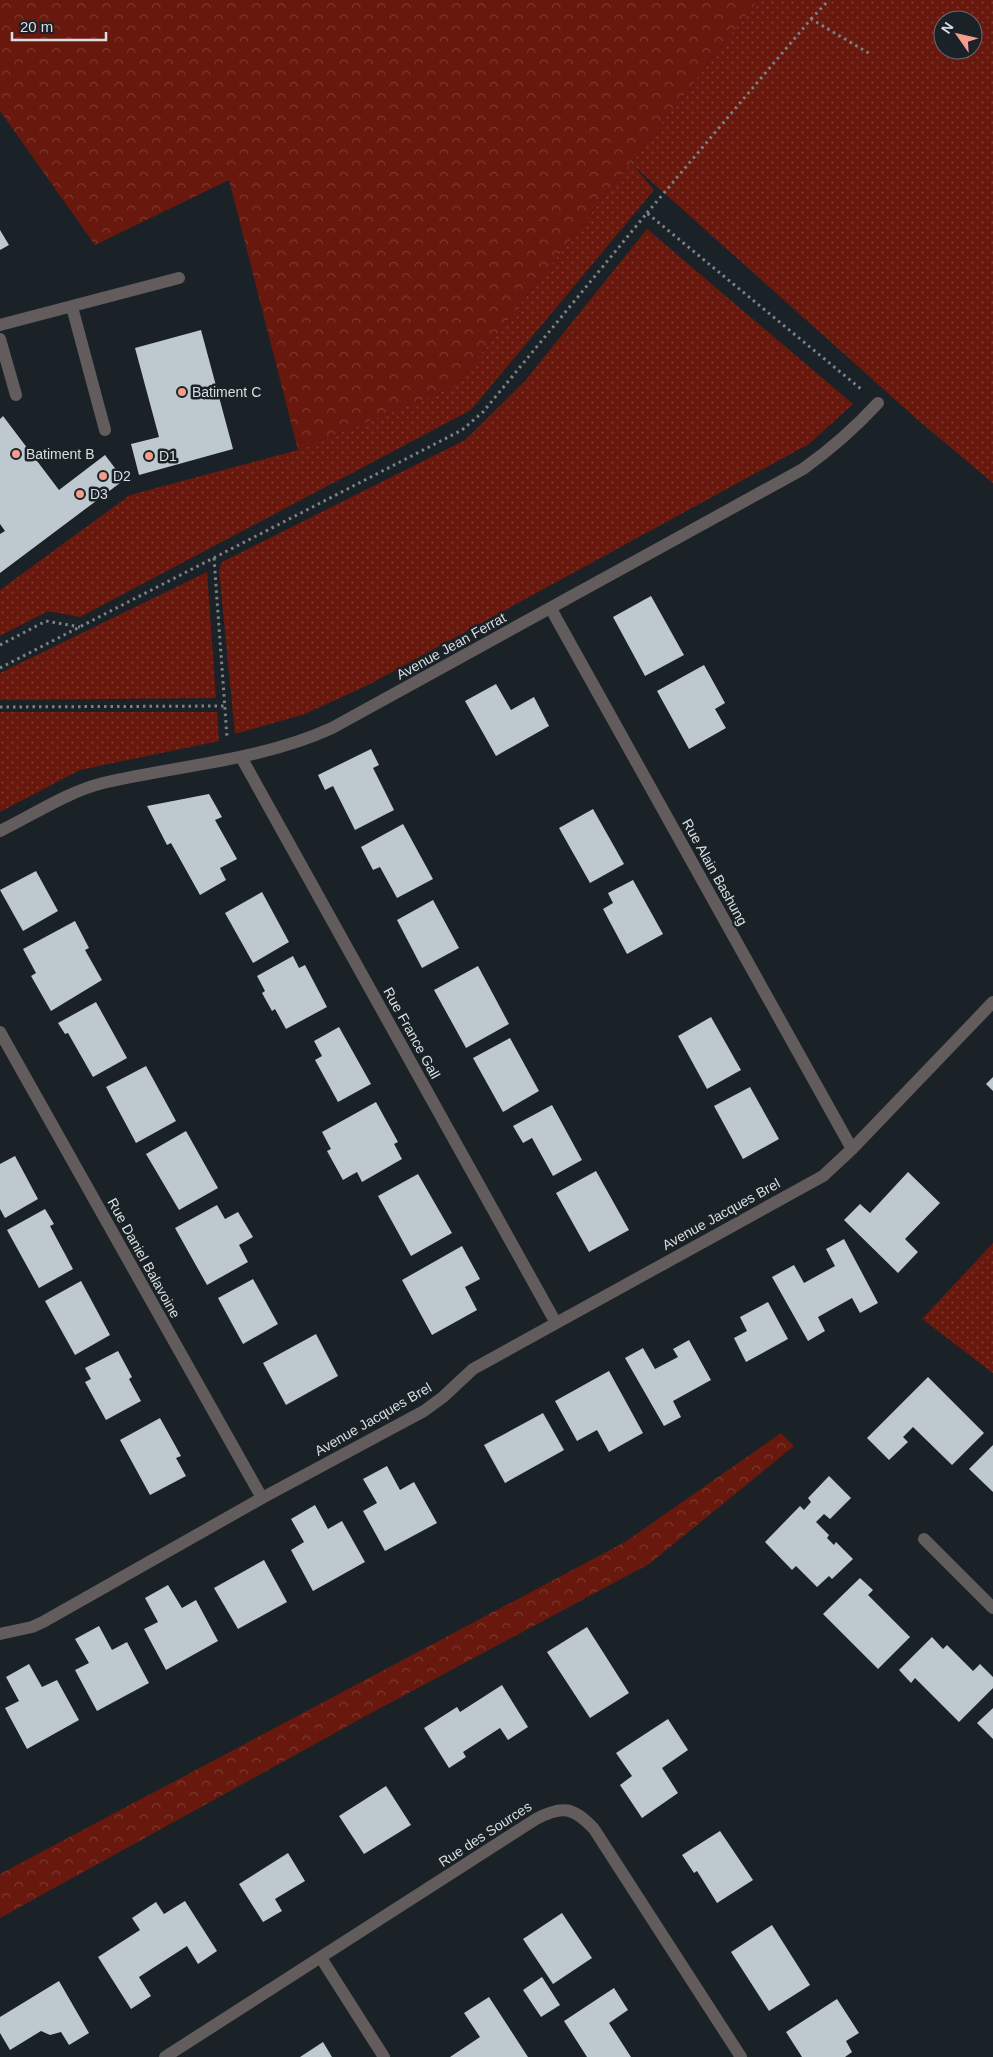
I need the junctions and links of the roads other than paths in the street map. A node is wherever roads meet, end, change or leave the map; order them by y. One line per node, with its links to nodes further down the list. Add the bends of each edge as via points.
1 (179, 278): 2 (street)
2 (72, 307): 3 (street); 7 (street)
3 (0, 324)
4 (0, 339): 5 (street)
5 (16, 395)
6 (878, 403): 8 (street, Avenue Jean Ferrat, via 852,431 803,468)
7 (105, 430)
8 (551, 609): 9 (street, Avenue Jean Ferrat, via 332,728 301,741); 13 (street, Rue Alain Bashung)
9 (241, 757): 10 (street, Avenue Jean Ferrat, via 103,784 76,793); 14 (street, Rue France Gall)
10 (0, 831)
11 (993, 1002): 13 (street, Avenue Jacques Brel)
12 (0, 1032): 15 (street, Rue Daniel Balavoine)
13 (852, 1149): 14 (street, Avenue Jacques Brel, via 823,1176)
14 (556, 1323): 15 (street, Avenue Jacques Brel, via 473,1369 424,1410)
15 (262, 1498): 18 (street, Avenue Jacques Brel, via 43,1622)
16 (924, 1540): 17 (street)
17 (993, 1608)
18 (0, 1634)
19 (320, 1958): 20 (street, Rue des Sources); 21 (street); 22 (street, Rue des Sources, via 536,1819 554,1810 566,1809 594,1829)
20 (165, 2057)
21 (384, 2057)
22 (741, 2057)

